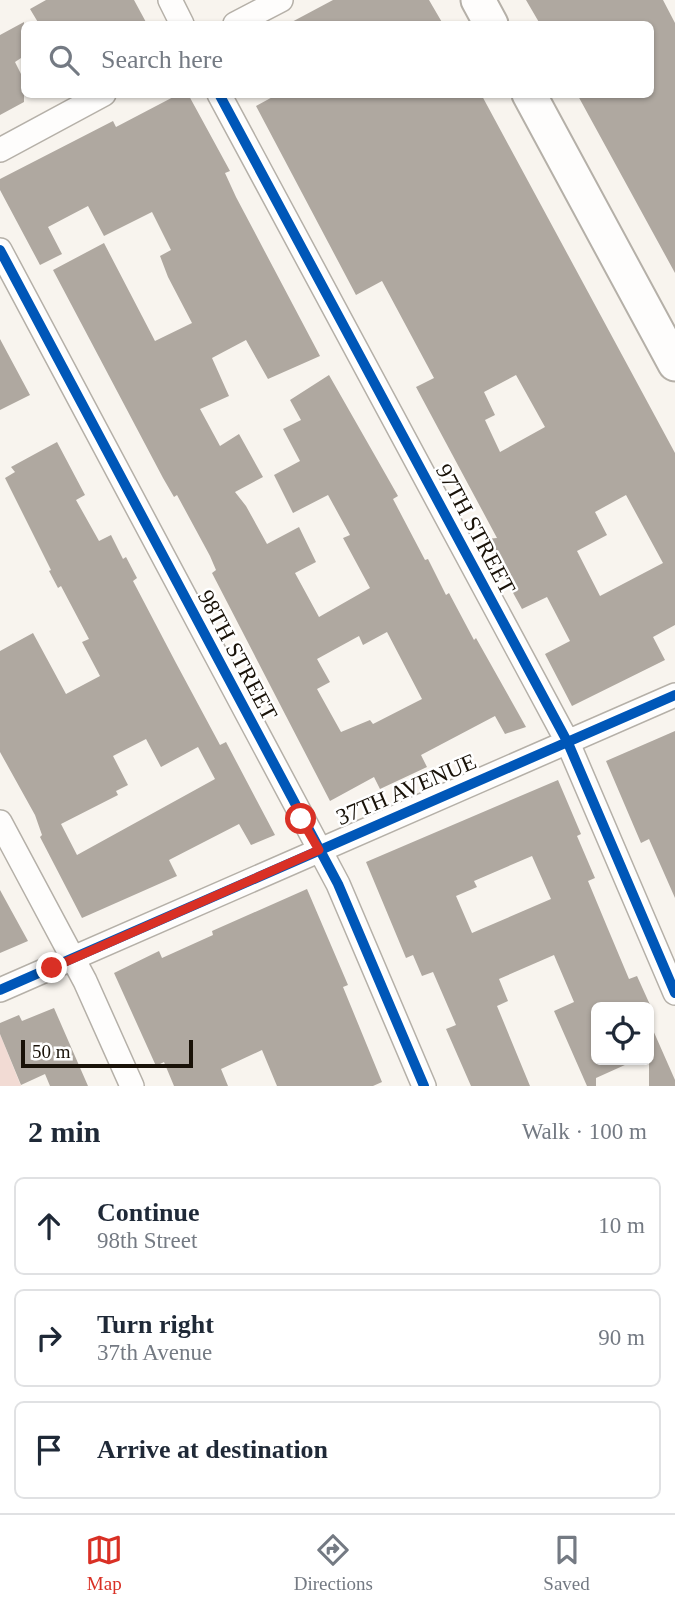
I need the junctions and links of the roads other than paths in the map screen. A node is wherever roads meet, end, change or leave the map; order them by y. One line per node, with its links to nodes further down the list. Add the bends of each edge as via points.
1 (170, 0): 4 (street)
2 (281, 0): 5 (street)
3 (478, 0): 6 (main road)
4 (180, 21)
5 (241, 21)
6 (489, 21)
7 (97, 98): 10 (street)
8 (221, 98): 14 (street, 97TH STREET)
9 (531, 98): 12 (main road)
10 (0, 150)
11 (0, 250): 16 (street, 98TH STREET)
12 (675, 364)
13 (675, 695): 14 (street, 37TH AVENUE)
14 (568, 743): 16 (street, 37TH AVENUE); 19 (street, 97TH STREET)
15 (0, 822): 17 (street)
16 (319, 850): 17 (street, 37TH AVENUE); 21 (street, 98TH STREET, via 338,884)
17 (72, 959): 18 (street, 37TH AVENUE); 20 (street)
18 (0, 990)
19 (675, 993)
20 (132, 1086)
21 (424, 1086)

